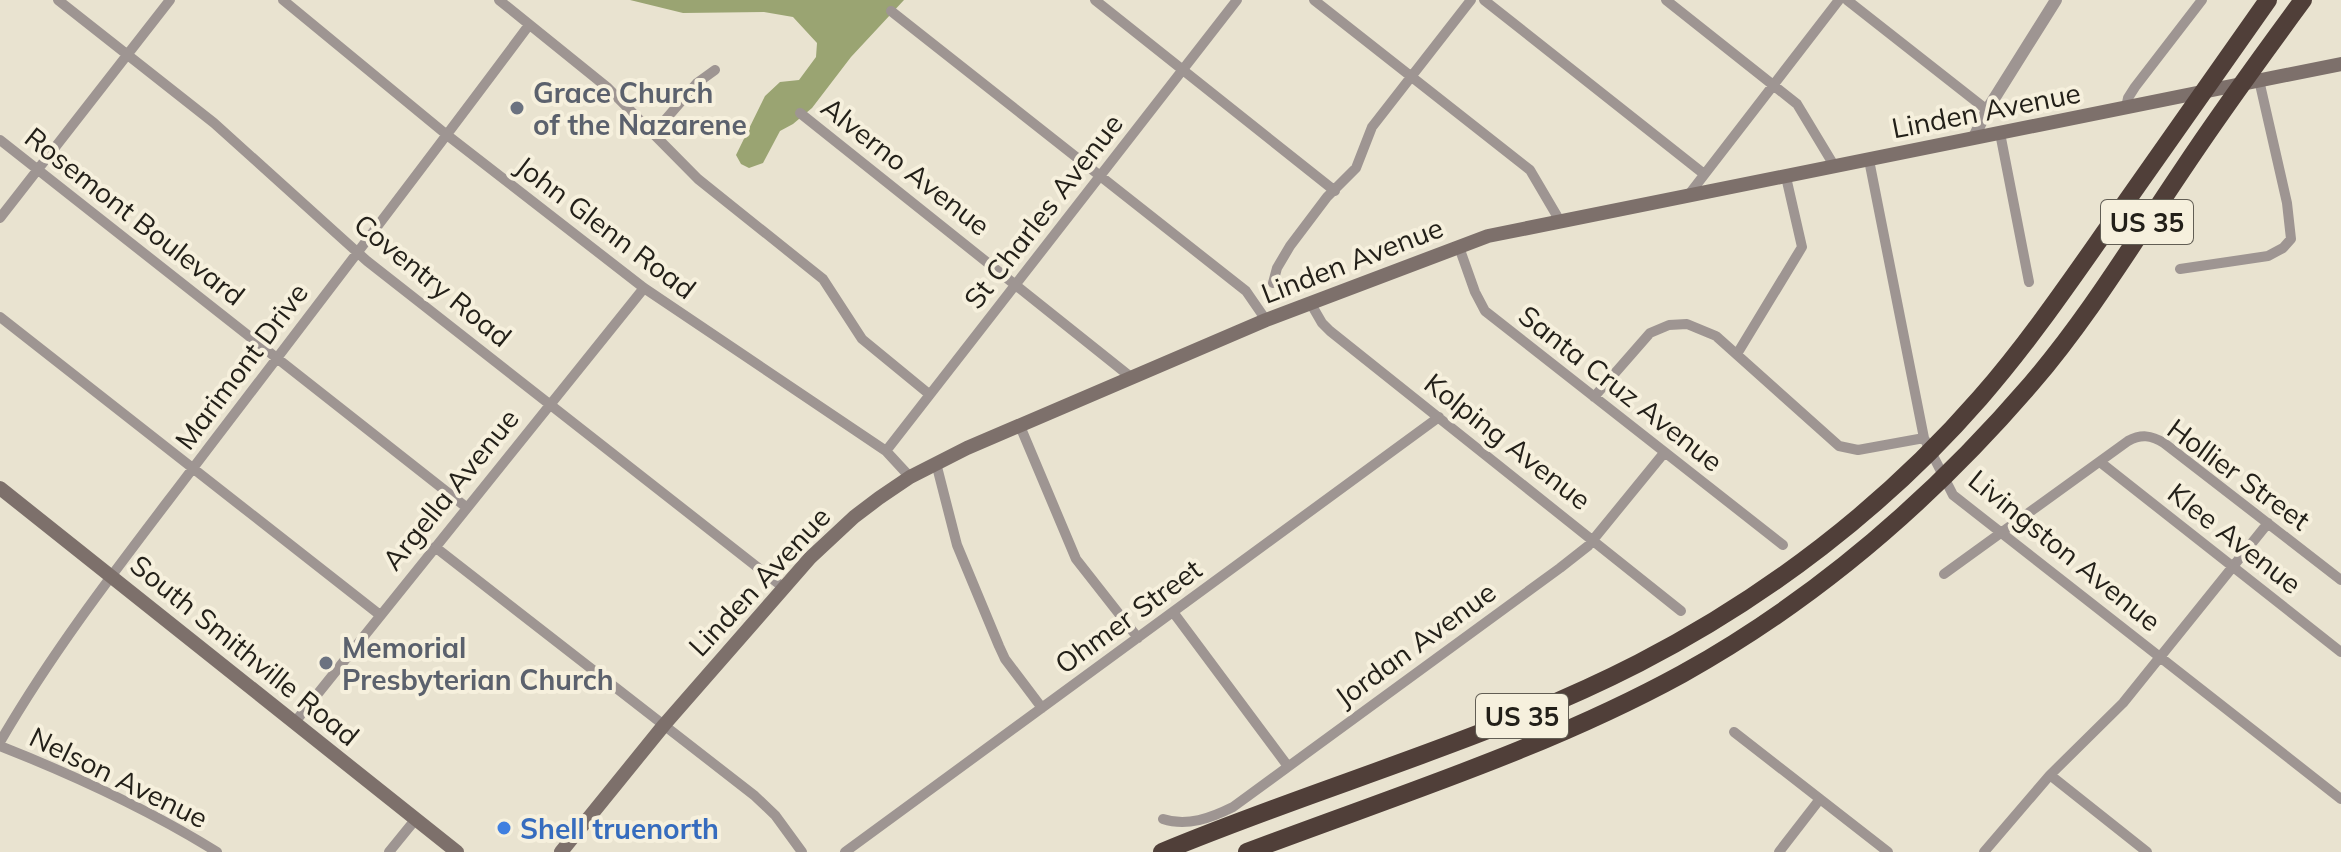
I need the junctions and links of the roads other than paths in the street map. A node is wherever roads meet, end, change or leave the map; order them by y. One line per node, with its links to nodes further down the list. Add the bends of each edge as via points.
1 (58, 0): 19 (street, Coventry Road)
2 (170, 0): 19 (street)
3 (283, 0): 31 (street, John Glenn Road)
4 (499, 0): 18 (street)
5 (1095, 0): 22 (street)
6 (1237, 0): 22 (street, St Charles Avenue)
7 (1314, 0): 23 (street)
8 (1471, 0): 23 (street)
9 (1484, 0): 37 (street)
10 (1666, 0): 25 (street)
11 (1839, 0): 25 (street)
12 (1847, 0): 27 (street)
13 (2202, 0): 26 (street, via 2135,87)
14 (2267, 0): 104 (highway, US 35, via 2016,353 1896,483 1811,556 1640,662 1555,703)
15 (2303, 0): 105 (highway, US 35, via 2033,382 1912,509 1803,596 1682,674 1519,749)
16 (2053, 1): 27 (street)
17 (891, 11): 38 (street)
18 (529, 25): 30 (street, via 608,88); 31 (street, Marimont Drive)
19 (128, 55): 36 (street); 45 (street, Coventry Road, via 224,132)
20 (2341, 64): 24 (main road, Linden Avenue)
21 (715, 70): 30 (street)
22 (1183, 71): 38 (street, St Charles Avenue); 40 (street)
23 (1411, 76): 40 (street, via 1372,127 1356,168); 43 (street, via 1530,170)
24 (2259, 80): 26 (main road, Linden Avenue); 46 (street, via 2291,239 2268,256)
25 (1773, 84): 35 (street, via 1801,109); 37 (street)
26 (2126, 107): 29 (main road, Linden Avenue)
27 (1987, 110): 32 (street)
28 (800, 113): 49 (street, Alverno Avenue)
29 (2000, 133): 32 (main road, Linden Avenue); 47 (street)
30 (653, 134): 57 (street, via 698,179 823,279 862,339)
31 (447, 135): 45 (street, Marimont Drive); 50 (street, John Glenn Road)
32 (1974, 137): 34 (main road, Linden Avenue)
33 (0, 140): 36 (street, Rosemont Boulevard)
34 (1869, 160): 35 (main road, Linden Avenue); 62 (street, Livingston Avenue)
35 (1835, 167): 39 (main road, Linden Avenue)
36 (37, 170): 42 (street); 55 (street, Rosemont Boulevard)
37 (1704, 174): 41 (street)
38 (1101, 176): 49 (street, St Charles Avenue); 53 (street, via 1246,291)
39 (1786, 177): 41 (main road, Linden Avenue); 54 (street, via 1802,247)
40 (1335, 191): 48 (street, via 1281,258)
41 (1687, 197): 43 (main road, Linden Avenue)
42 (0, 218)
43 (1560, 221): 44 (main road, Linden Avenue)
44 (1459, 247): 51 (main road, Linden Avenue); 58 (street, Santa Cruz Avenue, via 1485,311)
45 (357, 252): 55 (street, Marimont Drive); 59 (street, Coventry Road)
46 (2180, 269)
47 (2029, 282)
48 (1273, 283)
49 (1016, 284): 56 (street, Alverno Avenue); 57 (street, St Charles Avenue)
50 (644, 288): 59 (street, Argella Avenue); 63 (street, John Glenn Road)
51 (1311, 304): 53 (main road, Linden Avenue); 60 (street, Kolping Avenue, via 1330,331)
52 (0, 317): 67 (street)
53 (1266, 320): 56 (main road, Linden Avenue)
54 (1737, 354): 58 (street, via 1707,330 1669,325 1642,340); 62 (street, via 1846,449)
55 (277, 359): 67 (street, Marimont Drive); 70 (street, Rosemont Boulevard)
56 (1132, 378): 61 (main road, Linden Avenue)
57 (929, 394): 63 (street, St Charles Avenue)
58 (1594, 397): 64 (street, Santa Cruz Avenue)
59 (549, 404): 70 (street, Argella Avenue); 80 (street, Coventry Road)
60 (1439, 417): 73 (street, Kolping Avenue); 82 (street, Ohmer Street)
61 (1020, 426): 66 (main road, Linden Avenue); 84 (street, via 1076,559)
62 (1924, 438): 72 (street, Livingston Avenue, via 1953,495)
63 (886, 451): 68 (street, John Glenn Road)
64 (1664, 453): 73 (street, Jordan Avenue); 74 (street, Santa Cruz Avenue)
65 (2100, 462): 71 (street, Hollier Street, via 2128,441 2154,437); 72 (street); 76 (street, Klee Avenue)
66 (936, 463): 68 (main road, Linden Avenue); 87 (street, via 957,545 999,646)
67 (193, 469): 78 (street, Marimont Drive); 83 (street)
68 (910, 477): 80 (main road, Linden Avenue, via 854,517)
69 (0, 488): 78 (main road, South Smithville Road)
70 (466, 507): 75 (street, Argella Avenue)
71 (2268, 523): 76 (street); 79 (street, Hollier Street)
72 (2001, 533): 77 (street); 86 (street, Livingston Avenue)
73 (1593, 540): 81 (street, Kolping Avenue); 92 (street, Jordan Avenue)
74 (1783, 545)
75 (435, 547): 83 (street, Argella Avenue); 89 (street)
76 (2231, 566): 85 (street, Klee Avenue); 86 (street)
77 (1944, 574)
78 (110, 576): 88 (main road, South Smithville Road); 91 (street, Marimont Drive, via 46,664)
79 (2341, 580)
80 (784, 588): 89 (main road, Linden Avenue)
81 (1681, 611)
82 (1173, 612): 84 (street, Ohmer Street); 92 (street)
83 (380, 615): 88 (street, Argella Avenue)
84 (1138, 638): 87 (street, Ohmer Street)
85 (2341, 652)
86 (2160, 658): 93 (street, via 2106,722); 95 (street, Livingston Avenue)
87 (1042, 708): 103 (street, Ohmer Street)
88 (295, 722): 97 (main road, South Smithville Road)
89 (664, 725): 101 (main road, Linden Avenue); 102 (street, via 755,796)
90 (1734, 732): 94 (street)
91 (0, 744): 98 (street, Nelson Avenue, via 96,785)
92 (1287, 765): 96 (street, Jordan Avenue, via 1221,813 1183,823)
93 (2050, 775): 108 (street); 109 (street)
94 (1820, 799): 106 (street); 107 (street)
95 (2341, 799)
96 (1163, 819)
97 (415, 820): 99 (street); 100 (main road, South Smithville Road)
98 (217, 852)
99 (389, 852)
100 (457, 852)
101 (561, 852)
102 (802, 852)
103 (845, 852)
104 (1162, 852)
105 (1247, 852)
106 (1779, 852)
107 (1888, 852)
108 (1984, 852)
109 (2147, 852)

